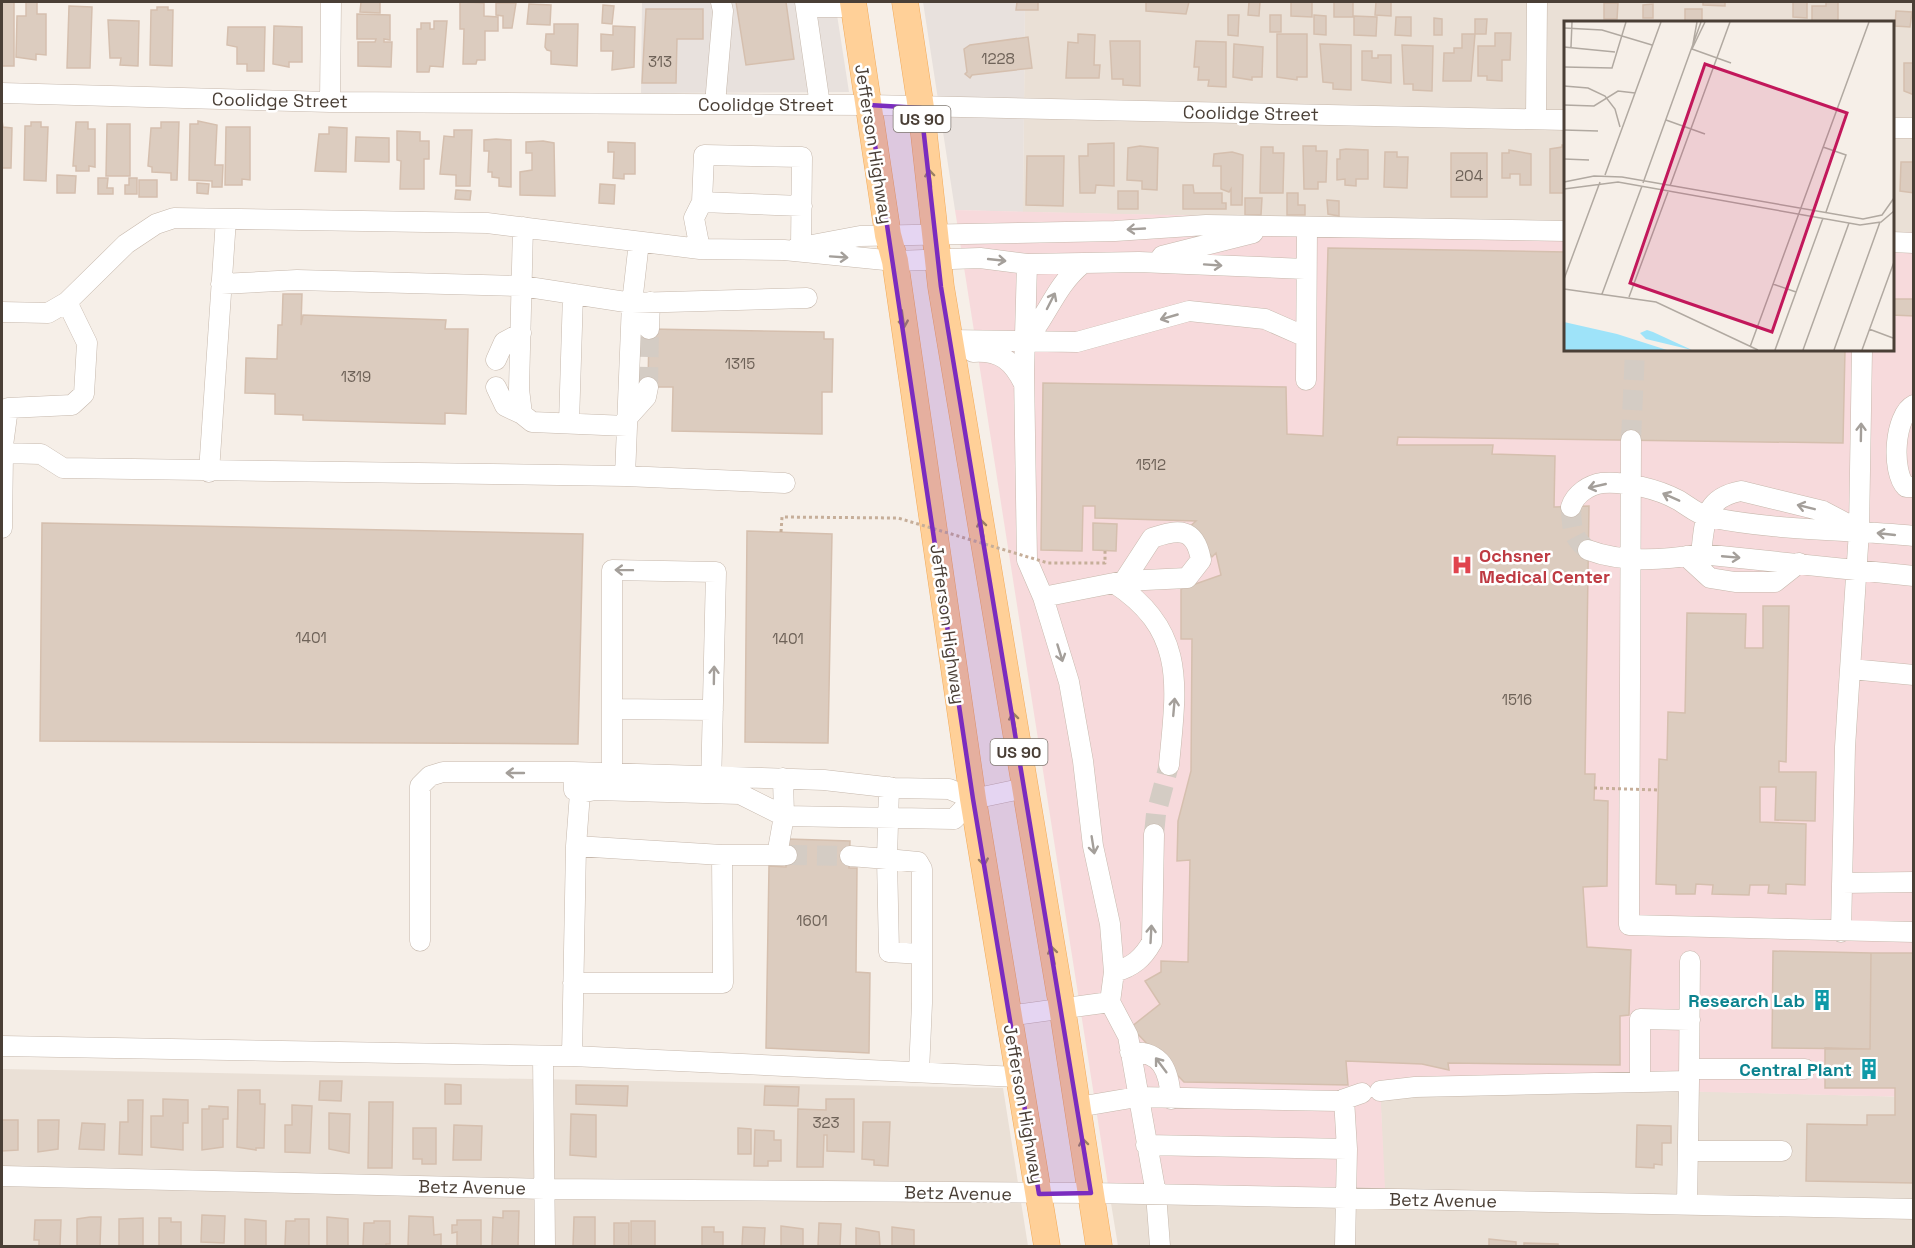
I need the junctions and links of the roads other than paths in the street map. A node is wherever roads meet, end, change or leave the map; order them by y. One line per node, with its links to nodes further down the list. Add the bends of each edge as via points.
1 (331, 2): 8 (street)
2 (721, 2): 9 (street)
3 (905, 2): 12 (main road, US 90)
4 (1537, 2): 13 (street)
5 (805, 4): 6 (street); 10 (street)
6 (853, 4): 11 (main road, Jefferson Highway / US 90)
7 (2, 93): 8 (street, Coolidge Street)
8 (330, 102): 9 (street, Coolidge Street)
9 (715, 104): 10 (street, Coolidge Street)
10 (820, 105): 11 (street, Coolidge Street)
11 (868, 105): 12 (street, Coolidge Street); 24 (main road, Jefferson Highway / US 90)
12 (921, 108): 13 (street, Coolidge Street); 28 (main road, US 90, one-way to 12)
13 (1536, 120): 14 (street, Coolidge Street)
14 (1564, 120)
15 (1894, 128): 16 (street)
16 (1914, 128)
17 (702, 202): 18 (street); 18 (street, via 704,155 802,157); 30 (street, via 694,218)
18 (802, 206): 29 (street)
19 (226, 219): 20 (street); 36 (street); 40 (street, via 174,218 156,224 126,244)
20 (523, 227): 25 (street); 37 (street)
21 (1307, 227): 22 (street); 23 (street); 35 (street)
22 (1279, 228): 28 (street, one-way to 28, via 1206,225); 32 (street)
23 (1564, 231)
24 (888, 235): 28 (street); 29 (street); 31 (main road, Jefferson Highway / US 90)
25 (639, 242): 30 (street); 41 (street)
26 (1894, 242): 27 (street)
27 (1914, 243)
28 (938, 247): 31 (street); 33 (street, one-way to 33); 47 (main road, US 90)
29 (792, 248): 30 (street); 31 (street, one-way to 31)
30 (700, 249)
31 (895, 261): 89 (main road, Jefferson Highway / US 90, one-way to 89)
32 (1138, 262): 34 (street); 35 (street, one-way to 35)
33 (1027, 264): 34 (street); 46 (street)
34 (1082, 264): 46 (street, one-way to 34, via 1036,330 1056,291)
35 (1305, 269): 45 (street)
36 (221, 284): 37 (street, via 297,280); 61 (street)
37 (522, 286): 38 (street); 44 (street)
38 (573, 294): 41 (street); 58 (street)
39 (807, 298): 41 (street)
40 (67, 302): 42 (street, via 48,313); 55 (street, via 87,344 84,394 72,405)
41 (641, 303): 43 (street); 57 (street)
42 (2, 312)
43 (649, 329)
44 (520, 333): 49 (street, via 504,342); 56 (street)
45 (1306, 337): 46 (street, one-way to 46, via 1265,319 1190,311 1077,342); 50 (street)
46 (1025, 342): 47 (street); 51 (street)
47 (951, 347): 51 (street, via 996,353 1014,364); 87 (main road, US 90, one-way to 47)
48 (1862, 351): 69 (street, one-way to 48)
49 (496, 360)
50 (1306, 380)
51 (1025, 385): 76 (street, via 1027,560)
52 (496, 387): 56 (street, via 505,406)
53 (648, 387): 57 (street, via 646,397)
54 (1914, 405): 65 (street, via 1900,419 1897,470 1906,487)
55 (5, 408): 60 (street)
56 (522, 414): 58 (street, via 532,422)
57 (627, 422): 58 (street); 62 (street)
58 (568, 423)
59 (1631, 440): 64 (street)
60 (2, 453): 61 (street, via 41,453 63,468); 68 (street)
61 (209, 472): 62 (street)
62 (625, 476): 63 (street)
63 (785, 483)
64 (1631, 487): 66 (street, one-way to 66, via 1603,483 1589,487); 67 (street, one-way to 64, via 1675,498); 73 (street)
65 (1914, 487)
66 (1571, 507)
67 (1706, 517): 69 (street, via 1794,529); 69 (street, one-way to 67, via 1823,511 1741,491 1714,501); 72 (street)
68 (2, 528)
69 (1859, 531): 70 (street, one-way to 69); 74 (street)
70 (1914, 537)
71 (1588, 550): 73 (street, via 1605,557)
72 (1694, 555): 73 (street); 74 (street, one-way to 74, via 1710,578 1735,582 1775,582 1799,563)
73 (1631, 557): 99 (street, via 1629,925)
74 (1857, 569): 75 (street); 77 (street)
75 (1914, 576)
76 (1043, 597): 81 (street, one-way to 76, via 1176,690 1174,660 1165,636 1149,612 1119,582); 104 (street, one-way to 104, via 1069,682 1093,846 1110,924)
77 (1851, 669): 78 (street); 98 (street)
78 (1914, 675)
79 (612, 709): 80 (street); 80 (street, one-way to 79, via 716,572 612,570); 84 (street)
80 (713, 710): 85 (street)
81 (1169, 765)
82 (573, 772): 84 (street); 88 (street, via 574,790); 102 (street, one-way to 102, via 443,772 430,776 420,786)
83 (783, 778): 85 (street); 86 (street); 90 (street)
84 (612, 782): 85 (street); 88 (street)
85 (711, 785): 90 (street, via 740,794)
86 (889, 788): 89 (street, via 949,789); 91 (street)
87 (1025, 788): 89 (street); 107 (main road, US 90, one-way to 87)
88 (580, 794): 93 (street)
89 (973, 799): 91 (street, via 954,819); 108 (main road, Jefferson Highway / US 90, one-way to 108)
90 (784, 816): 91 (street); 94 (street, via 782,855)
91 (888, 819): 96 (street)
92 (1154, 834): 104 (street, one-way to 92, via 1131,967 1146,954 1152,942)
93 (576, 846): 94 (street); 105 (street)
94 (722, 855): 105 (street, via 723,983)
95 (850, 856): 96 (street)
96 (887, 859): 103 (street, via 918,862 922,869); 103 (street, via 889,952)
97 (1914, 882): 98 (street)
98 (1842, 883): 100 (street)
99 (1692, 927): 100 (street); 109 (street)
100 (1841, 932): 101 (street)
101 (1914, 932)
102 (420, 941)
103 (922, 954): 115 (street)
104 (1114, 972): 106 (street)
105 (573, 983): 112 (street)
106 (1110, 1002): 107 (street); 111 (street, via 1128,1036)
107 (1062, 1007): 108 (street); 122 (main road, US 90)
108 (1008, 1016): 117 (main road, Jefferson Highway / US 90)
109 (1690, 1020): 116 (street); 118 (street, via 1640,1019)
110 (2, 1046): 113 (street)
111 (1130, 1052): 120 (street); 121 (street, one-way to 111, via 1170,1082 1159,1061 1144,1052)
112 (572, 1056): 113 (street); 115 (street)
113 (543, 1057): 128 (street)
114 (1805, 1070): 116 (street)
115 (919, 1072): 117 (street)
116 (1689, 1075): 118 (street); 125 (street)
117 (1019, 1077): 130 (main road, Jefferson Highway / US 90)
118 (1640, 1082): 119 (street, via 1415,1087)
119 (1362, 1094): 121 (street); 124 (street)
120 (1137, 1097): 121 (street); 122 (street); 123 (street)
121 (1171, 1099)
122 (1077, 1107): 129 (main road, US 90, one-way to 122)
123 (1146, 1145): 124 (street); 131 (street)
124 (1347, 1149): 132 (street)
125 (1688, 1151): 126 (street); 133 (street)
126 (1782, 1151)
127 (2, 1176): 128 (street, Betz Avenue)
128 (545, 1189): 130 (street, Betz Avenue); 135 (street)
129 (1092, 1193): 130 (street, Betz Avenue); 131 (street, Betz Avenue); 137 (main road, US 90)
130 (1039, 1194): 136 (main road, Jefferson Highway / US 90)
131 (1156, 1194): 132 (street, Betz Avenue); 138 (street)
132 (1346, 1198): 133 (street, Betz Avenue); 139 (street)
133 (1687, 1204): 134 (street, Betz Avenue)
134 (1914, 1209)
135 (544, 1246)
136 (1047, 1246)
137 (1099, 1246)
138 (1160, 1246)
139 (1345, 1246)

